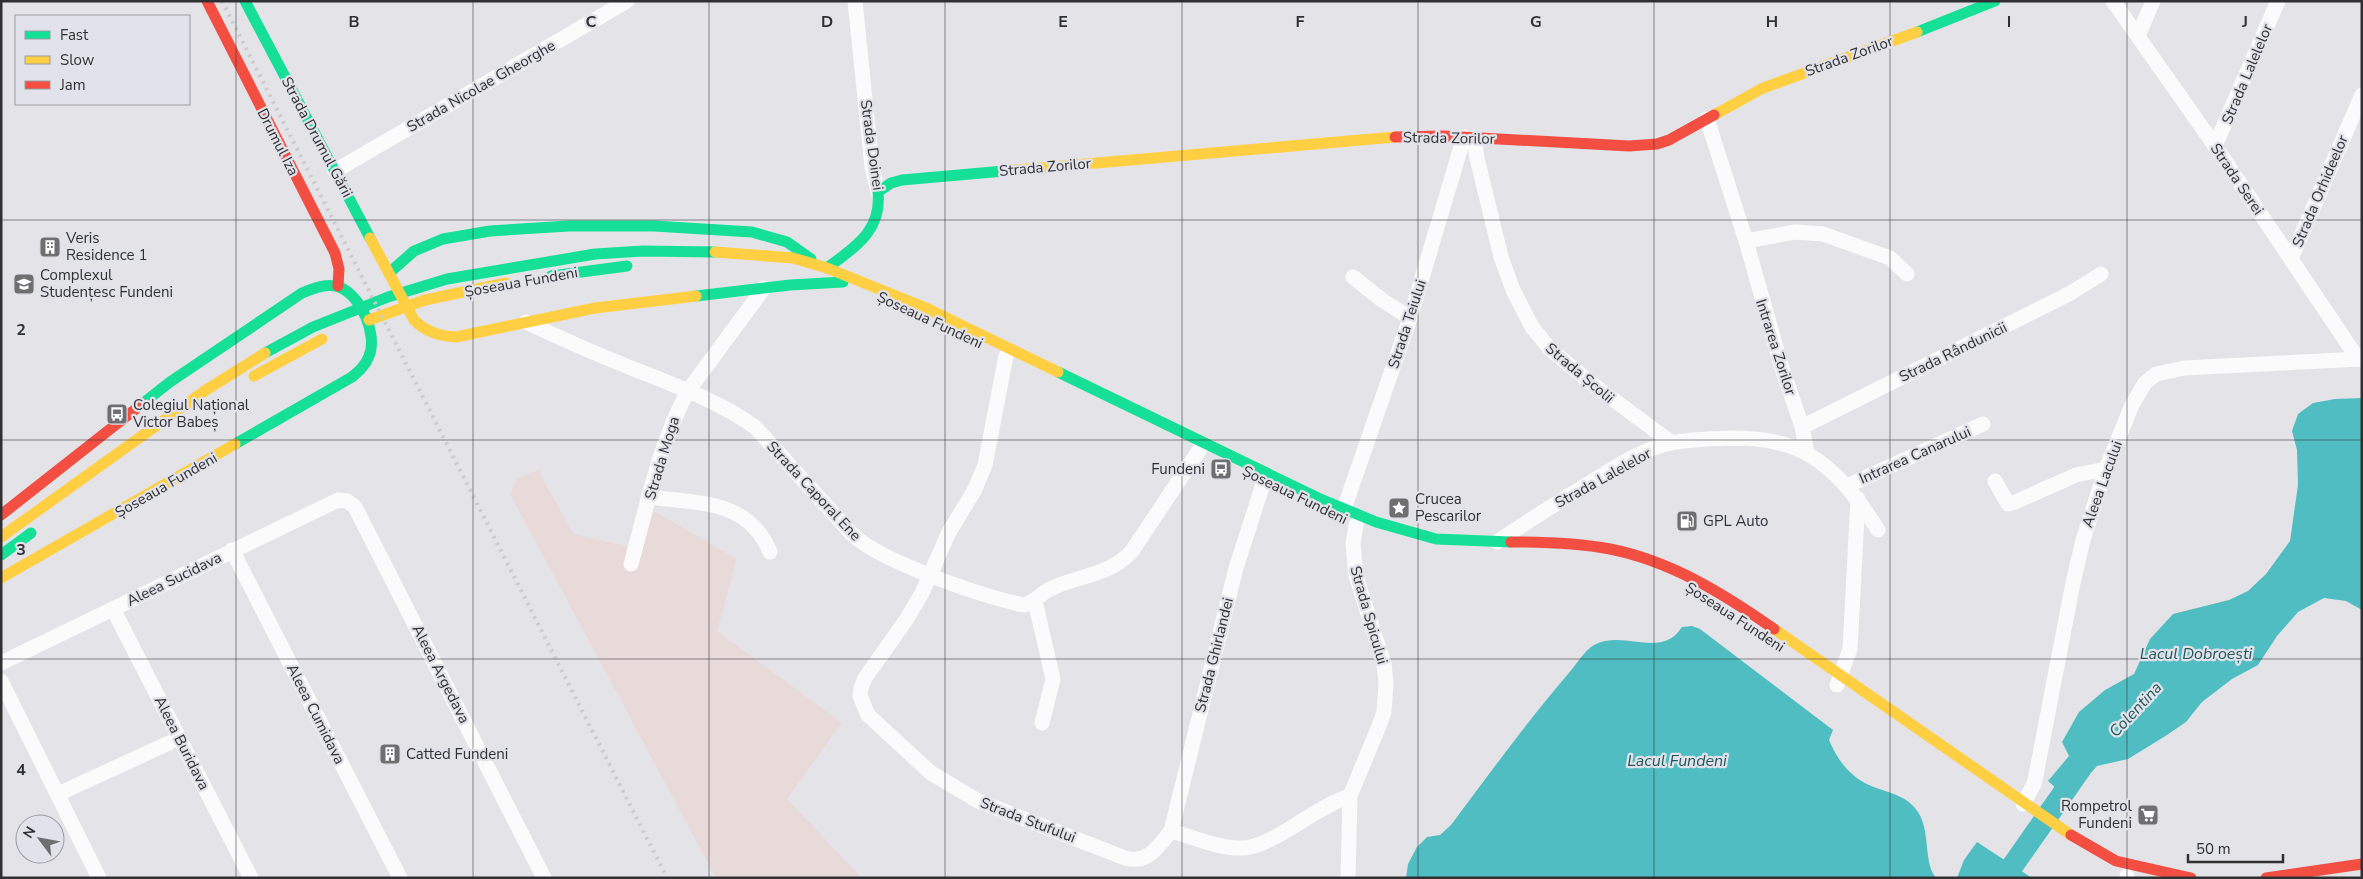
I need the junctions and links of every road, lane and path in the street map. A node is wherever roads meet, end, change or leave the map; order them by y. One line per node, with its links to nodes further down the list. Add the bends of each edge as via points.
1 (206, 1): 28 (main road, Drumul Iza, via 335,253 339,269)
2 (246, 1): 14 (main road, Strada Drumul Gării)
3 (627, 1): 14 (street, Strada Nicolae Gheorghe)
4 (855, 1): 15 (street, Strada Doinei, via 872,167)
5 (1995, 1): 11 (main road, Strada Zorilor, via 1763,88)
6 (2113, 1): 9 (street, Strada Serei)
7 (2153, 1): 9 (street)
8 (2278, 1): 13 (street, Strada Lalelelor)
9 (2138, 36): 13 (street, Strada Serei)
10 (2362, 95): 17 (street, Strada Orhideelor)
11 (1707, 119): 12 (main road, Strada Zorilor, via 1669,140 1643,146); 16 (street, Intrarea Zorilor)
12 (1469, 138): 15 (main road, Strada Zorilor, via 1380,138 902,180); 30 (street, Strada Teiului); 40 (street, Strada Școlii, via 1501,257 1532,327 1550,349 1591,383)
13 (2216, 146): 17 (street, Strada Serei)
14 (335, 171): 21 (main road, Strada Drumul Gării)
15 (878, 192): 19 (main road, Strada Doinei, via 880,212 873,227 859,243)
16 (1746, 241): 22 (street, via 1795,232 1823,234 1890,258); 39 (street, Intrarea Zorilor, via 1781,366)
17 (2291, 259): 35 (street, Strada Serei)
18 (636, 266): 25 (main road, Șoseaua Fundeni)
19 (822, 266): 21 (main road, Șoseaua Fundeni, via 796,246 763,235 677,227 578,225 499,230 446,238 419,247); 50 (main road, Șoseaua Fundeni, via 926,308); 55 (main road, Șoseaua Fundeni, via 771,255 678,250 595,254 447,279 388,297 313,327 240,367)
20 (795, 272): 27 (main road, Șoseaua Fundeni)
21 (390, 273): 31 (main road, via 415,322 430,333 456,337)
22 (1907, 274)
23 (2101, 274): 39 (street, Strada Rândunicii, via 2069,294)
24 (1353, 277): 30 (street)
25 (538, 278)
26 (518, 281): 32 (main road, Șoseaua Fundeni, via 426,300)
27 (843, 282): 29 (main road); 34 (main road, Șoseaua Fundeni)
28 (338, 286): 51 (main road, via 325,285 302,292 215,350); 62 (main road, Șoseaua Fundeni, via 353,295 371,330 372,350 361,370 306,405)
29 (764, 288): 31 (main road, via 595,308); 37 (street, Strada Moga)
30 (1410, 318): 50 (street, Strada Teiului)
31 (526, 322): 37 (street, Strada Caporal Ene, via 590,352)
32 (355, 325)
33 (332, 335): 36 (main road)
34 (1006, 356): 41 (main road, Șoseaua Fundeni); 61 (street, Strada Stufului, via 985,465)
35 (2360, 359): 43 (street, Aleea Lacului, via 2192,367 2156,374 2138,392)
36 (245, 381)
37 (688, 390): 47 (street, Strada Moga, via 668,434); 61 (street, Strada Caporal Ene, via 755,427 860,542)
38 (1983, 424): 46 (street, Intrarea Canarului)
39 (1802, 427): 42 (street, Intrarea Zorilor)
40 (1672, 443): 42 (street, Strada Lalelelor, via 1755,439 1784,444); 56 (street, Strada Lalelelor, via 1623,463)
41 (1200, 449): 44 (main road, Șoseaua Fundeni); 63 (street, via 1124,561 1050,589)
42 (1807, 453): 46 (street, Strada Lalelelor)
43 (2106, 469): 45 (street, via 2076,475 2013,504 2004,500); 73 (street, Aleea Lacului, via 2083,540 2034,784)
44 (1264, 481): 52 (main road, Șoseaua Fundeni); 74 (street, Strada Ghirlandei, via 1236,568)
45 (1995, 481)
46 (1847, 486): 48 (street, Strada Lalelelor)
47 (650, 497): 58 (street, via 736,512 757,528); 60 (street, Strada Moga)
48 (1858, 499): 54 (street, Strada Lalelelor); 67 (street, via 1850,649)
49 (347, 501): 57 (street, Aleea Sucidava, via 338,500); 82 (street, Aleea Argedava, via 355,507)
50 (1344, 509): 56 (main road, Șoseaua Fundeni, via 1419,536)
51 (1, 514)
52 (1356, 525): 67 (main road, Șoseaua Fundeni, via 1431,547 1586,554 1647,568 1711,598); 72 (street, Strada Spicului, via 1353,544 1356,576 1384,664 1386,683 1380,726)
53 (41, 526): 59 (main road)
54 (1878, 530)
55 (1, 537)
56 (1497, 542): 67 (main road, Șoseaua Fundeni, via 1594,547 1667,566 1725,595)
57 (232, 550): 64 (street, Aleea Sucidava); 81 (street, Aleea Cumidava)
58 (770, 552)
59 (1, 555)
60 (631, 564)
61 (930, 575): 63 (street, Strada Caporal Ene, via 1024,605); 74 (street, Strada Stufului, via 906,620 861,688 862,704 874,722 931,773 952,787 978,801 1125,858 1135,860 1151,855)
62 (1, 578)
63 (1035, 601): 68 (street, via 1053,679)
64 (113, 608): 65 (street, Aleea Sucidava); 80 (street, Aleea Buridava)
65 (1, 663)
66 (1, 681): 71 (street)
67 (1840, 681): 70 (main road, Șoseaua Fundeni); 73 (main road, Șoseaua Fundeni)
68 (1042, 723)
69 (169, 743): 71 (street)
70 (1951, 766)
71 (58, 794): 79 (street)
72 (1350, 796): 74 (street, via 1250,847 1231,847); 83 (street, Strada Spicului)
73 (2020, 808): 84 (main road, Șoseaua Fundeni, via 2096,852 2131,865)
74 (1171, 831)
75 (2362, 864): 85 (main road)
76 (2107, 870): 78 (main road)
77 (2362, 876): 86 (main road)
78 (2129, 877)
79 (99, 878)
80 (251, 878)
81 (400, 878)
82 (544, 878)
83 (1348, 878)
84 (2191, 878)
85 (2266, 878)
86 (2349, 878)

